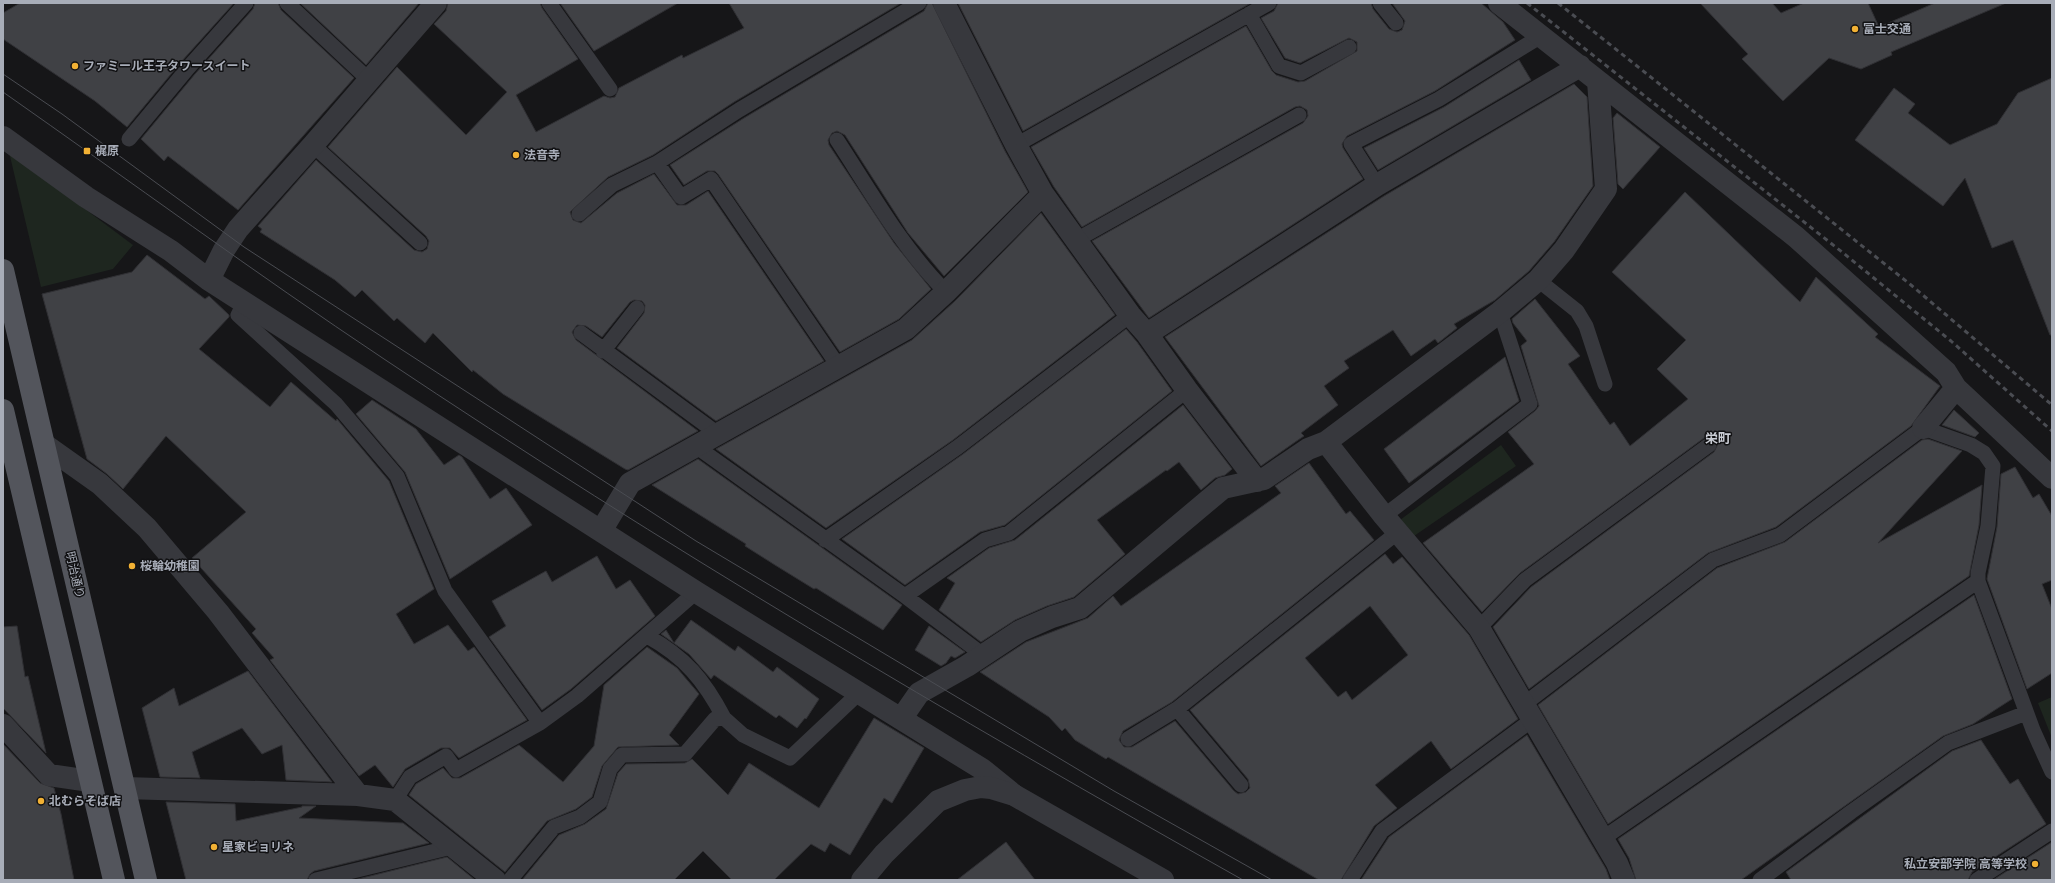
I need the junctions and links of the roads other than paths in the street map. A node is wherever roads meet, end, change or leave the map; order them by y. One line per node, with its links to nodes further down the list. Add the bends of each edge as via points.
1 (246, 3): 20 (lane)
2 (287, 3): 15 (lane)
3 (436, 3): 15 (street)
4 (549, 3): 17 (lane)
5 (919, 3): 24 (lane, via 739,110)
6 (944, 3): 23 (street)
7 (1270, 3): 10 (lane)
8 (1380, 3): 11 (lane)
9 (1499, 3): 12 (street)
10 (1249, 14): 13 (lane, via 1278,66 1301,73); 23 (lane)
11 (1396, 23)
12 (1541, 36): 14 (street); 25 (lane, via 1439,99 1351,144)
13 (1349, 47)
14 (1580, 66): 16 (street); 25 (street)
15 (369, 80): 22 (street)
16 (1598, 81): 32 (street, via 1606,189 1564,250); 43 (street, via 1796,237 1946,372)
17 (610, 89)
18 (1299, 115): 28 (lane)
19 (3, 137): 31 (street, via 86,197 171,251)
20 (129, 140)
21 (837, 140): 33 (lane, via 892,226 931,277)
22 (313, 145): 29 (lane); 31 (street, via 238,229)
23 (1016, 145): 26 (street)
24 (657, 163): 27 (lane, via 612,185); 41 (lane, via 681,197 711,179)
25 (1377, 185): 39 (street)
26 (1043, 194): 28 (street); 33 (street)
27 (579, 214)
28 (1078, 239): 37 (street)
29 (420, 243)
30 (3, 270): 49 (main road, 明治通り)
31 (209, 280): 34 (street)
32 (1538, 280): 36 (street); 42 (lane, via 1577,311 1586,326)
33 (946, 292): 41 (street, via 906,329)
34 (244, 303): 55 (street); 70 (lane, via 238,315 336,404 397,476 445,591)
35 (637, 308): 40 (lane)
36 (1500, 312): 48 (street); 54 (lane, via 1530,404)
37 (1130, 315): 39 (street); 57 (lane, via 958,447)
38 (581, 333): 40 (lane)
39 (1147, 334): 44 (street)
40 (603, 350): 47 (lane)
41 (839, 367): 47 (street)
42 (1605, 384)
43 (1956, 388): 46 (street); 52 (street)
44 (1187, 390): 53 (street); 60 (lane, via 1009,533 985,540)
45 (3, 410): 74 (main road)
46 (1923, 428): 58 (lane, via 1971,445 1984,453 1993,466 1988,526); 66 (lane, via 1780,536 1713,560)
47 (718, 434): 51 (street)
48 (1326, 442): 53 (street, via 1308,449 1264,479); 54 (street)
49 (45, 445): 76 (main road, 明治通り); 77 (street, via 100,484 148,528 218,612)
50 (1709, 445): 61 (lane, via 1525,580)
51 (697, 446): 55 (street, via 630,483); 57 (lane)
52 (2052, 478)
53 (1257, 481): 63 (street, via 1223,488 1080,608 1020,631)
54 (1384, 516): 56 (street)
55 (601, 531): 59 (street)
56 (1398, 532): 61 (street); 65 (lane)
57 (825, 540): 60 (lane)
58 (1978, 581): 67 (lane); 81 (lane)
59 (696, 592): 62 (lane); 64 (street)
60 (905, 596): 63 (lane)
61 (1479, 628): 66 (street)
62 (647, 636): 68 (lane, via 667,647 691,668 710,691); 70 (lane, via 577,696)
63 (983, 655): 69 (street, via 919,693)
64 (859, 693): 68 (lane, via 790,758 743,735); 69 (street)
65 (1177, 709): 72 (lane); 75 (lane)
66 (1528, 712): 81 (street); 90 (lane, via 1382,831)
67 (2026, 713): 73 (lane); 92 (lane, via 1948,743)
68 (724, 718): 87 (lane, via 715,719 685,754 622,755 610,769 600,802 580,817 554,827)
69 (901, 719): 78 (street, via 982,769)
70 (540, 722): 79 (lane, via 456,770 446,756 410,777)
71 (3, 724): 74 (street, via 49,775)
72 (1128, 739)
73 (2052, 772)
74 (90, 781): 83 (main road)
75 (1241, 785)
76 (126, 788): 77 (street); 84 (main road, 明治通り)
77 (358, 795): 79 (street)
78 (1014, 795): 88 (street, via 981,787 965,790 938,801 884,854); 89 (street)
79 (395, 800): 82 (street)
80 (2052, 831): 93 (lane)
81 (1602, 838): 91 (street)
82 (456, 846): 85 (lane); 86 (street)
83 (114, 880)
84 (146, 880)
85 (316, 880)
86 (495, 880)
87 (510, 880)
88 (862, 880)
89 (1163, 880)
90 (1350, 880)
91 (1624, 880)
92 (1760, 880)
93 (1977, 880)

